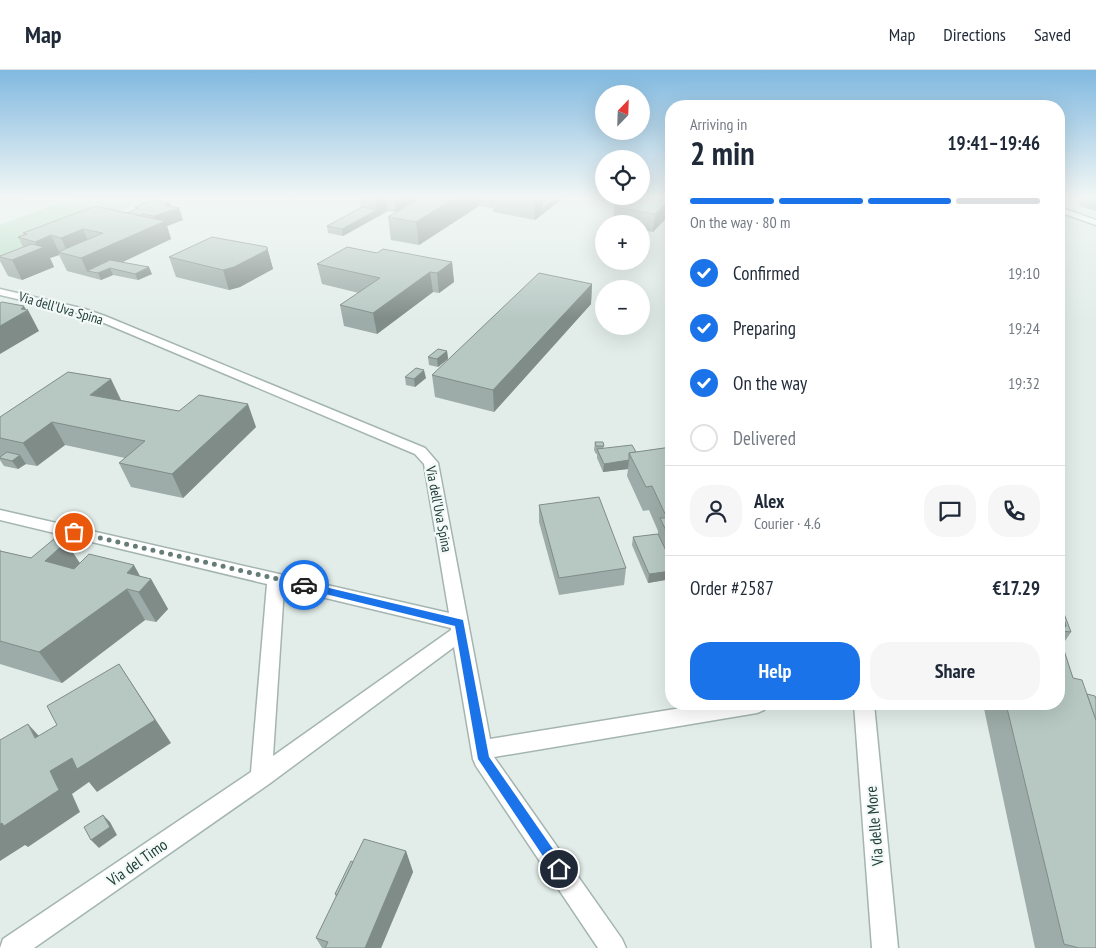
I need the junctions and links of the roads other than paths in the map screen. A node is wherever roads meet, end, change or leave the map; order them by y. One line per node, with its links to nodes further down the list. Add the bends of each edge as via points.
1 (0, 292): 4 (street, Via dell'Uva Spina, via 101,318 420,451 431,463)
2 (0, 515): 3 (street)
3 (276, 579): 4 (street); 8 (street)
4 (461, 628): 7 (street, Via dell'Uva Spina); 8 (street, Via del Timo)
5 (721, 710): 7 (street)
6 (865, 710): 11 (street, Via delle More)
7 (482, 750): 10 (street, Via dell'Uva Spina, via 483,759)
8 (261, 777): 9 (street, Via del Timo)
9 (12, 948)
10 (613, 948)
11 (885, 948)

